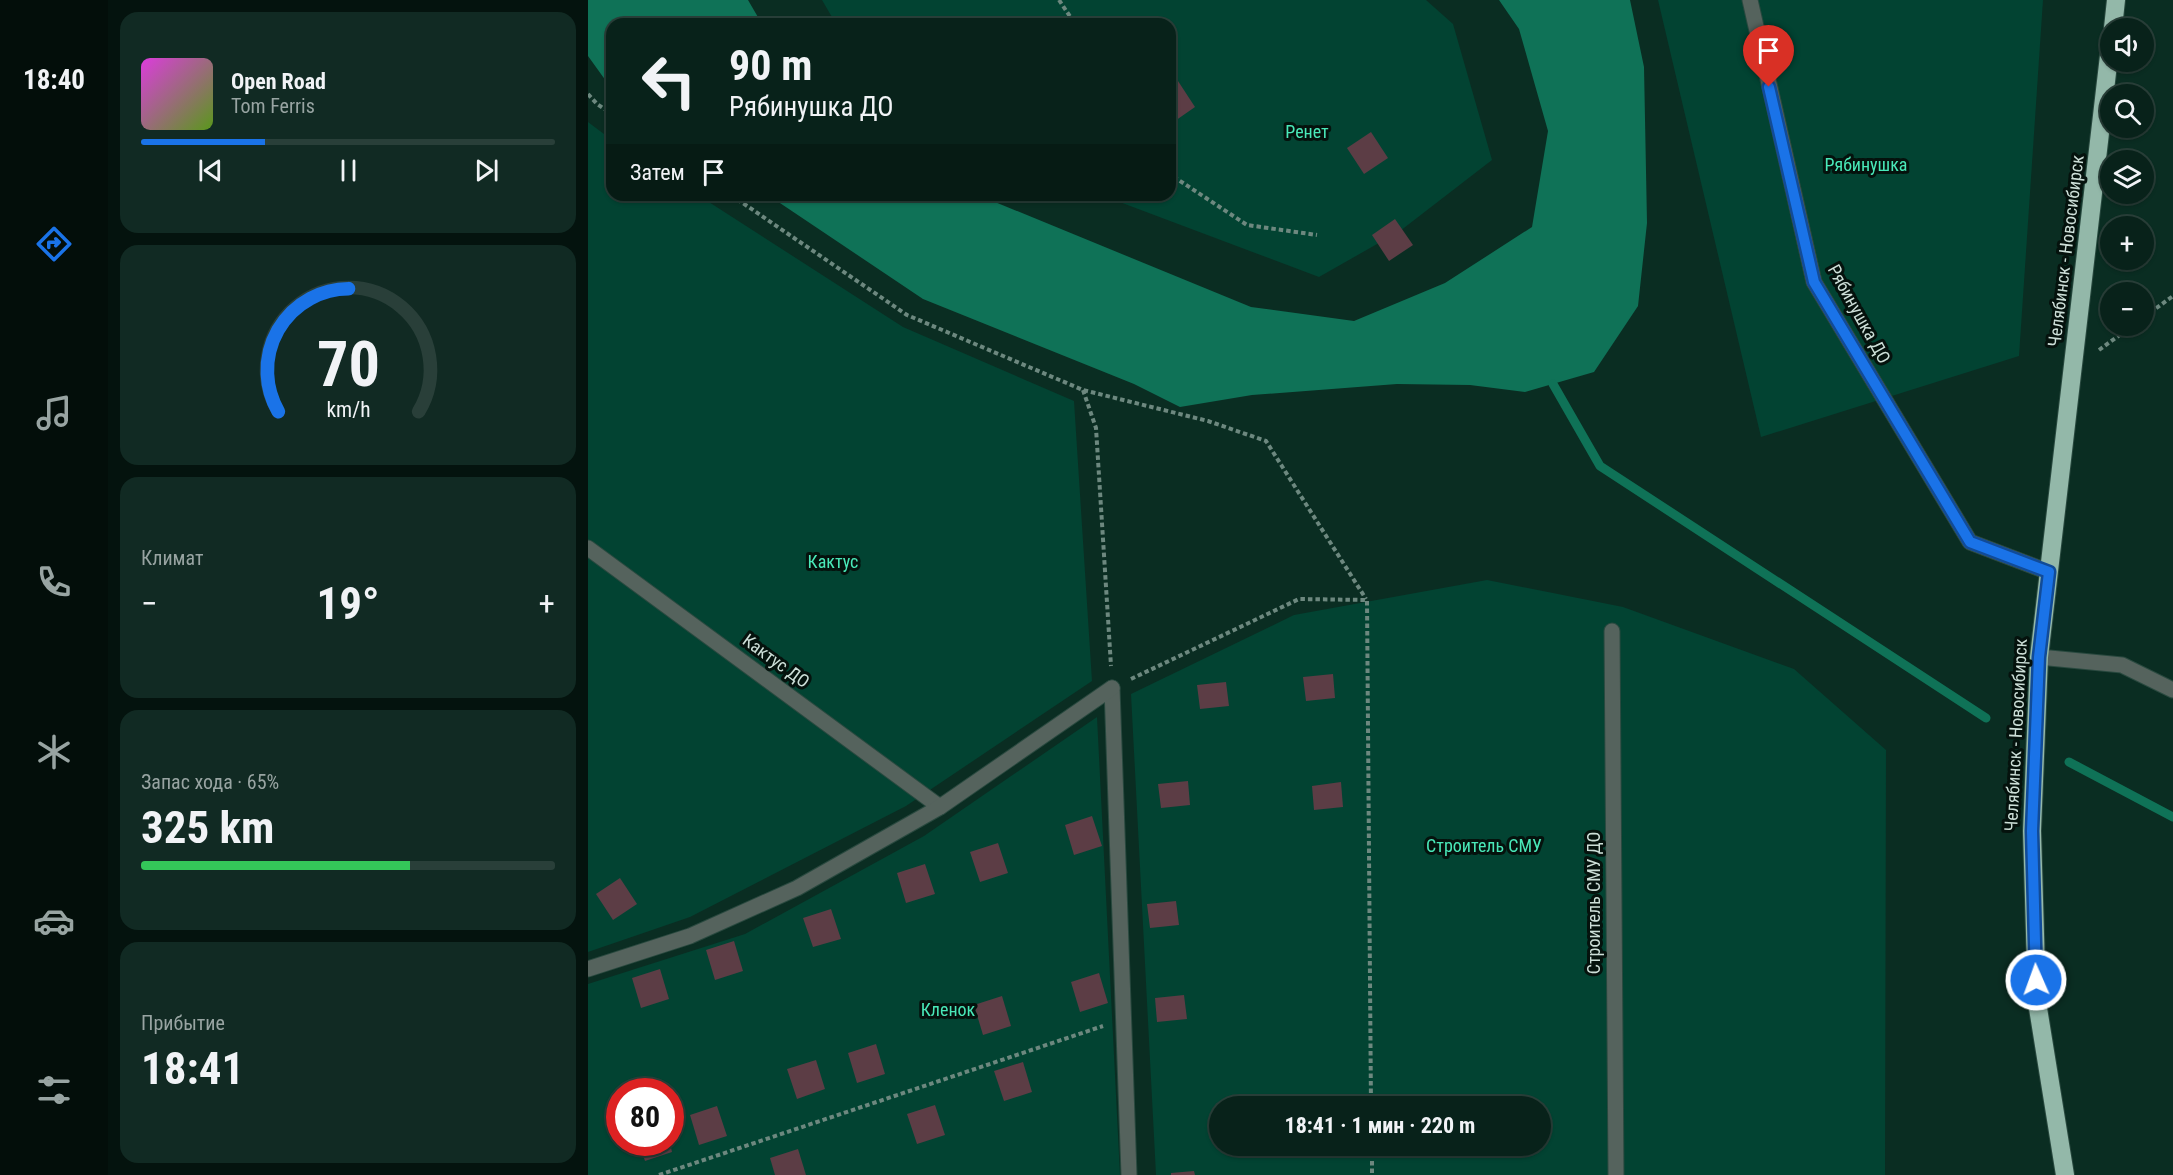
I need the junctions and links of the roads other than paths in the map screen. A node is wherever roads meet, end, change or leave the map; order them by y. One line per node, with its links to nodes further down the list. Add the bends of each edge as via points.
1 (1750, 0): 6 (street, Рябинушка ДО, via 1814,282 1970,542)
2 (2116, 0): 3 (highway)
3 (2114, 18)
4 (2107, 72): 6 (highway, Челябинск - Новосибирск)
5 (588, 548): 10 (street, Кактус ДО)
6 (2049, 572): 8 (highway, Челябинск - Новосибирск)
7 (1612, 631): 13 (street, Строитель СМУ ДО)
8 (2039, 657): 9 (street, via 2122,665); 14 (highway, Челябинск - Новосибирск, via 2032,831 2037,1002)
9 (2173, 690)
10 (940, 807): 11 (street, via 786,893 690,936); 12 (street, via 1112,688)
11 (588, 969)
12 (1129, 1175)
13 (1616, 1175)
14 (2065, 1175)

